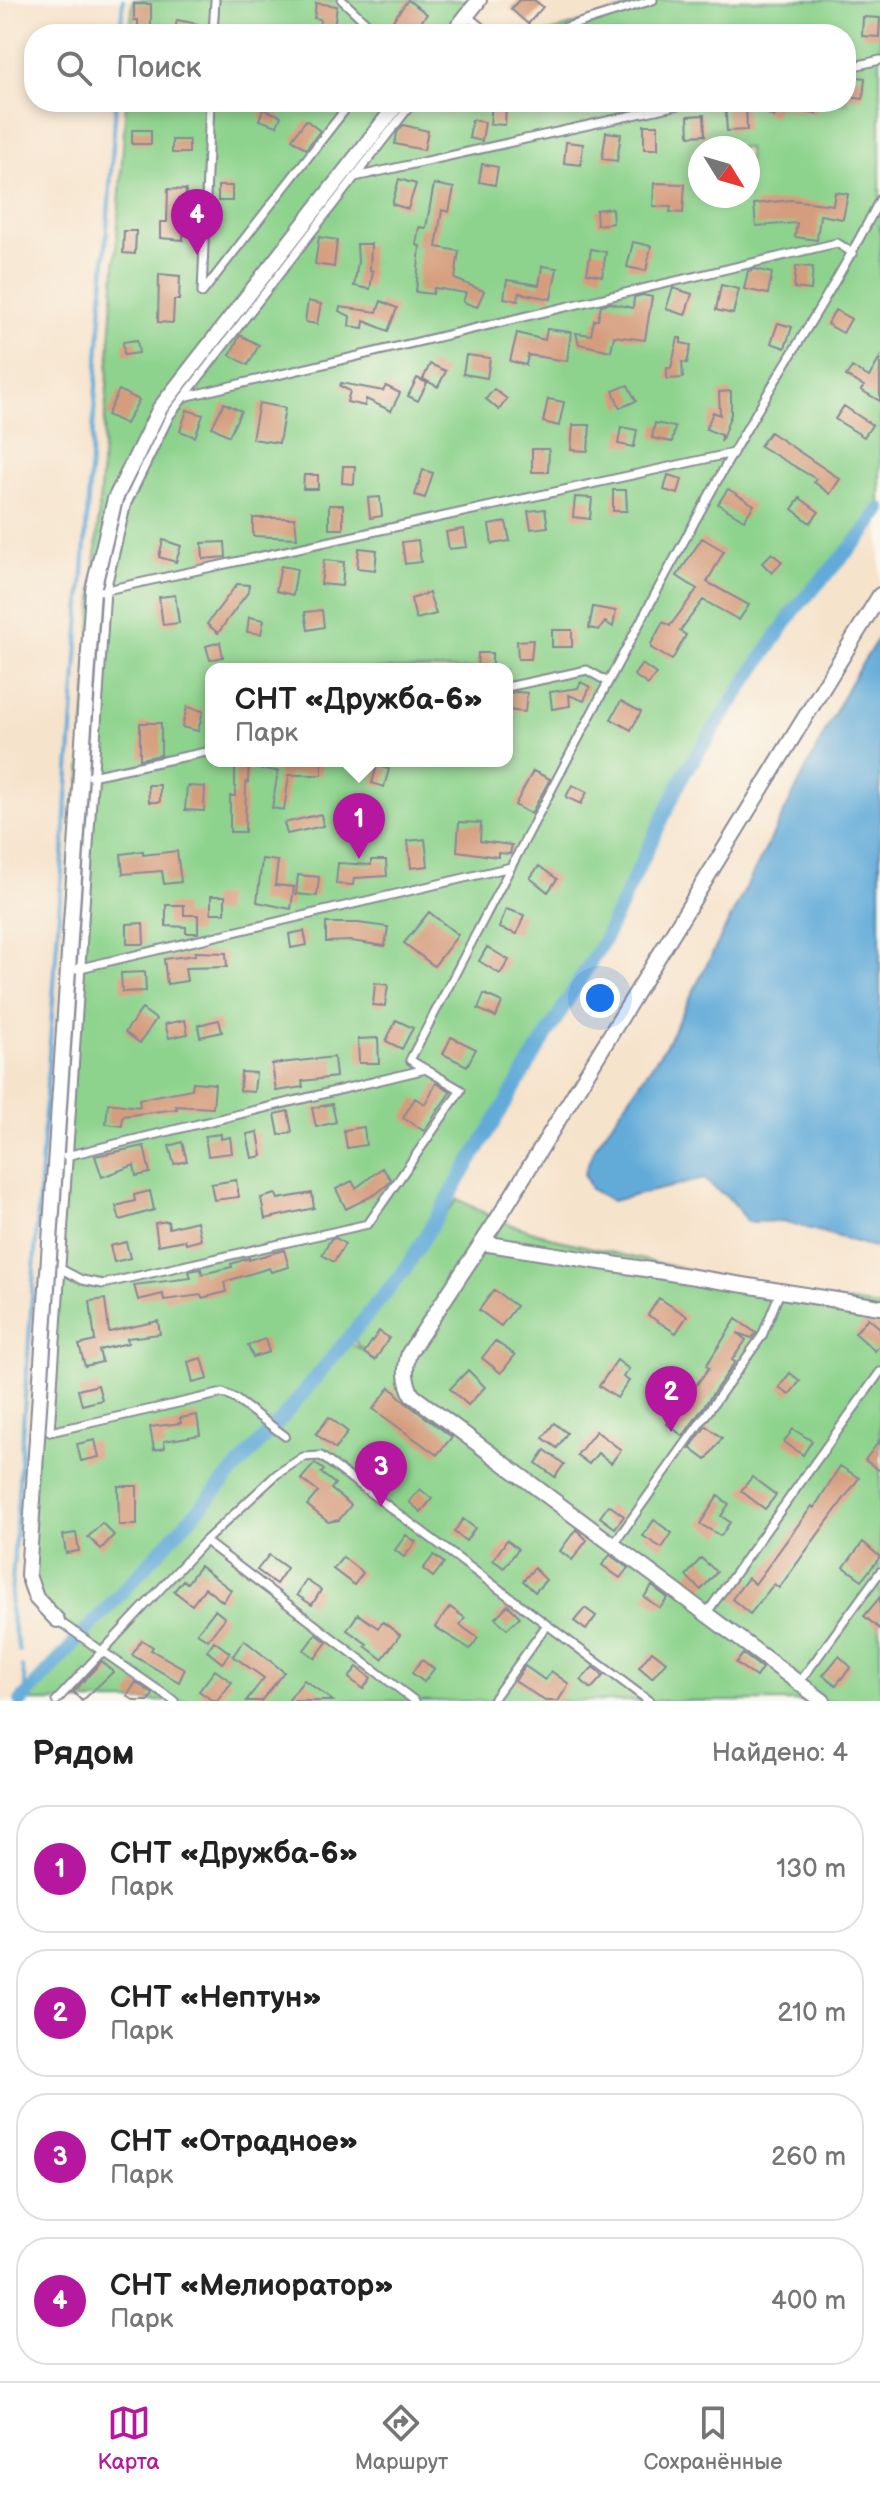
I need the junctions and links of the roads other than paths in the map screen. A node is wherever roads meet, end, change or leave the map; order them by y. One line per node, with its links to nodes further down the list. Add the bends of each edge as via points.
1 (215, 0): 6 (lane)
2 (342, 0): 7 (lane)
3 (479, 0): 5 (street)
4 (653, 0): 10 (lane)
5 (467, 16): 8 (street); 9 (lane)
6 (214, 24)
7 (367, 24)
8 (460, 24)
9 (477, 24)
10 (576, 24)
11 (880, 60): 12 (lane)
12 (856, 66)
13 (210, 112): 14 (lane, via 202,293)
14 (343, 112)
15 (391, 112): 23 (street, via 160,408 115,499)
16 (405, 112): 18 (lane)
17 (647, 112): 18 (lane)
18 (355, 177): 21 (lane)
19 (880, 199): 20 (lane)
20 (853, 253): 21 (lane, via 837,243); 22 (lane)
21 (184, 397): 23 (lane, via 127,503)
22 (733, 453): 23 (lane); 25 (lane)
23 (99, 592): 28 (street)
24 (880, 595): 33 (street)
25 (608, 682): 26 (lane, via 587,670); 29 (lane)
26 (513, 686)
27 (205, 752): 28 (lane)
28 (87, 777): 30 (street)
29 (511, 867): 30 (lane); 31 (lane, via 410,1060)
30 (74, 969): 32 (street)
31 (426, 1069): 32 (lane); 34 (lane, via 461,1090 368,1224 103,1284)
32 (62, 1157): 34 (lane); 43 (street, via 28,1575 36,1598)
33 (483, 1243): 35 (street); 40 (street, via 409,1353 405,1366 412,1395)
34 (61, 1269): 38 (lane, via 50,1432 223,1393)
35 (780, 1292): 36 (street); 40 (lane, via 762,1336)
36 (880, 1307)
37 (880, 1372): 42 (lane)
38 (285, 1436)
39 (205, 1541): 44 (lane, via 277,1474 303,1457 321,1456); 45 (lane); 49 (lane)
40 (613, 1545): 42 (street)
41 (880, 1572): 46 (lane)
42 (706, 1614): 46 (street)
43 (57, 1620): 45 (lane)
44 (546, 1626): 50 (lane); 51 (lane)
45 (99, 1649): 47 (lane); 48 (lane)
46 (799, 1683): 52 (street)
47 (56, 1701)
48 (174, 1701)
49 (415, 1701)
50 (492, 1701)
51 (649, 1701)
52 (823, 1701)

